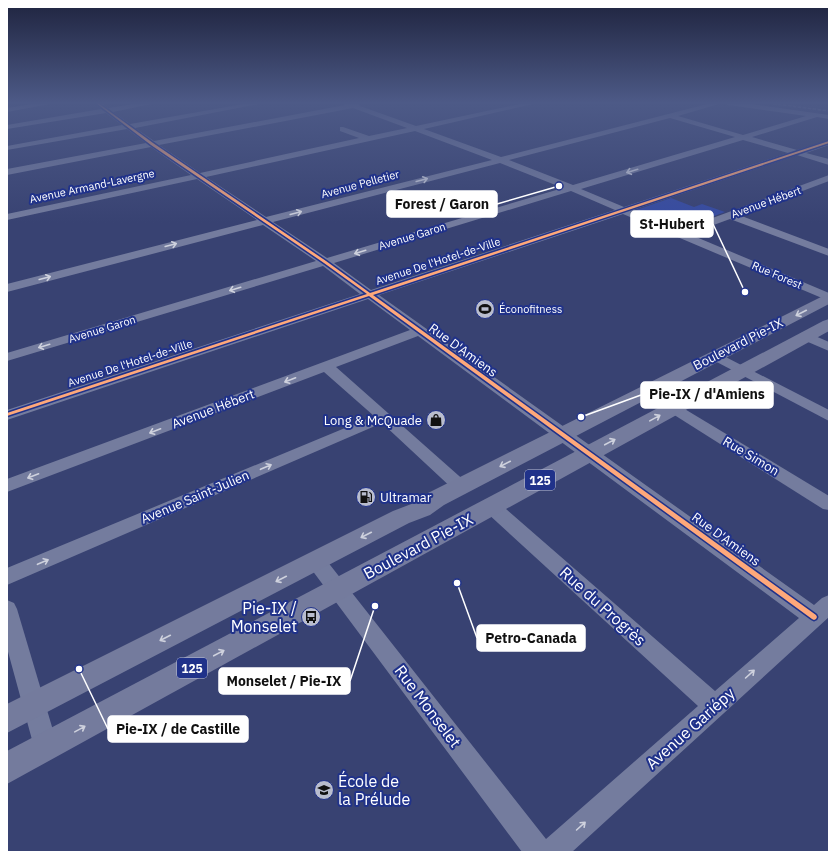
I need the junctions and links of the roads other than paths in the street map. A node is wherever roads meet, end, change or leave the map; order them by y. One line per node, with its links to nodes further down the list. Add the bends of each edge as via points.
1 (34, 143): 10 (street)
2 (157, 143): 9 (street)
3 (349, 143): 15 (street, Avenue Armand-Lavergne)
4 (453, 143): 12 (street, Rue Forest)
5 (565, 143): 12 (street, Avenue Pelletier)
6 (724, 143): 18 (street, Avenue Garon, one-way to 18)
7 (766, 143): 11 (street)
8 (825, 143): 11 (street, Avenue De l'Hotel-de-Ville)
9 (152, 144): 14 (street); 15 (street, Rue D'Amiens)
10 (7, 148)
11 (796, 152): 13 (street); 20 (street, Avenue De l'Hotel-de-Ville)
12 (499, 160): 18 (street, Rue Forest); 23 (street, Avenue Pelletier, one-way to 12)
13 (829, 162)
14 (7, 172)
15 (199, 175): 22 (street, Avenue Armand-Lavergne); 23 (street, Rue D'Amiens)
16 (829, 178): 17 (street, Avenue Hébert)
17 (816, 183): 19 (street); 21 (street, Avenue Hébert)
18 (573, 188): 20 (street, Rue Forest); 26 (street, Avenue Garon, one-way to 26)
19 (829, 188)
20 (624, 210): 24 (street, Rue Forest); 28 (street, Avenue De l'Hotel-de-Ville)
21 (729, 215): 24 (street, Avenue Hébert); 25 (street)
22 (7, 217)
23 (266, 221): 26 (street, Rue D'Amiens); 27 (street, Avenue Pelletier, one-way to 23)
24 (680, 234): 29 (street, Rue Forest)
25 (829, 253)
26 (325, 262): 28 (street, Rue D'Amiens); 35 (street, Avenue Garon, one-way to 35)
27 (7, 288)
28 (368, 294): 31 (street, Rue D'Amiens); 39 (street, Avenue De l'Hotel-de-Ville)
29 (829, 298): 34 (main road, Boulevard Pie-IX / 125, one-way to 34)
30 (829, 324): 32 (main road, Boulevard Pie-IX / 125)
31 (419, 331): 36 (street, Avenue Hébert); 42 (street, Rue D'Amiens)
32 (806, 336): 33 (street); 37 (main road, Boulevard Pie-IX / 125)
33 (829, 347)
34 (716, 356): 37 (street); 42 (main road, Boulevard Pie-IX / 125)
35 (7, 357)
36 (326, 366): 41 (street); 44 (street, Avenue Hébert, one-way to 44)
37 (742, 370): 38 (main road, Boulevard Pie-IX / 125); 40 (street)
38 (673, 408): 43 (main road, Boulevard Pie-IX / 125, one-way to 38); 46 (street, Rue Simon)
39 (7, 414)
40 (829, 416)
41 (384, 417): 45 (street); 49 (street, Avenue Saint-Julien, one-way to 41)
42 (562, 435): 43 (street, Rue D'Amiens); 45 (main road, Boulevard Pie-IX / 125, one-way to 45)
43 (589, 453): 47 (main road, Boulevard Pie-IX / 125); 52 (street, Rue D'Amiens)
44 (7, 486)
45 (461, 487): 48 (main road, Boulevard Pie-IX / 125, one-way to 48)
46 (829, 504)
47 (492, 506): 50 (main road, Boulevard Pie-IX / 125); 54 (street, Rue du Progrès)
48 (316, 561): 50 (street, Rue Monselet); 53 (main road, Boulevard Pie-IX / 125, one-way to 53)
49 (7, 577)
50 (338, 589): 56 (main road, Boulevard Pie-IX / 125, one-way to 50); 58 (street, Rue Monselet)
51 (7, 609): 53 (street)
52 (822, 610): 54 (street, Avenue Gariépy, one-way to 52)
53 (34, 705): 55 (main road, Boulevard Pie-IX / 125); 56 (street)
54 (714, 706): 59 (street, Avenue Gariépy, one-way to 54)
55 (7, 719)
56 (46, 747): 57 (main road, Boulevard Pie-IX / 125)
57 (7, 768)
58 (539, 852)
59 (552, 852)

